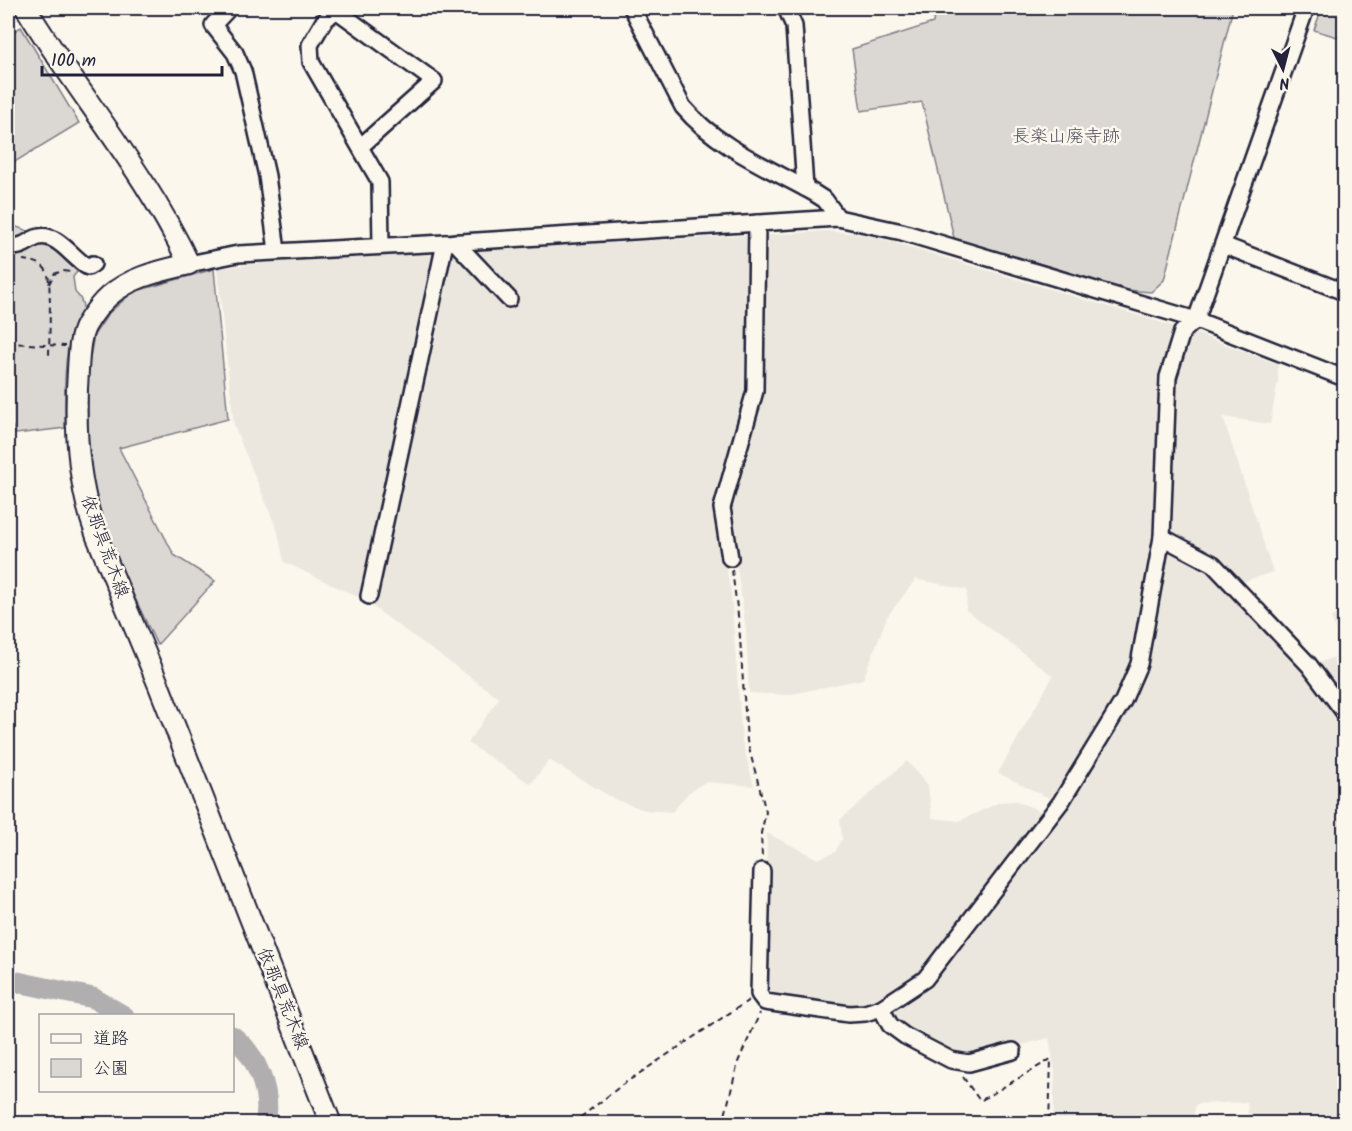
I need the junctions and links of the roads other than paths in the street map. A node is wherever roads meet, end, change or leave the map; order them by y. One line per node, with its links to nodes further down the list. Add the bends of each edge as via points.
1 (26, 8): 16 (main road, via 145,185)
2 (229, 8): 13 (street, via 213,25 235,53 243,71 267,176)
3 (632, 8): 7 (street, via 683,107 692,117 722,142)
4 (786, 8): 7 (street, via 794,26)
5 (1306, 8): 11 (street)
6 (360, 147): 6 (street, via 311,62 310,45 316,32 336,10 434,81); 12 (street, via 380,182)
7 (805, 188): 8 (street, via 825,200)
8 (838, 218): 9 (street); 19 (street, via 902,232)
9 (757, 223): 10 (street); 22 (street, via 755,391 723,508)
10 (450, 243): 12 (street); 18 (street); 23 (street)
11 (1223, 244): 17 (street); 19 (street)
12 (381, 246): 13 (street)
13 (277, 251): 16 (street, via 221,256)
14 (12, 254): 15 (street, via 38,237 45,237 56,241 88,267)
15 (93, 264)
16 (189, 264): 28 (main road, 依那具荒木線, via 122,286 108,297 86,326 76,398 81,483 97,537)
17 (1344, 292)
18 (509, 299)
19 (1196, 321): 20 (street); 21 (street, via 1182,332 1168,377)
20 (1344, 378)
21 (1162, 537): 24 (street, via 1213,564 1309,665); 26 (street, via 1139,664 1123,701 1061,802 925,979)
22 (730, 558)
23 (369, 596)
24 (1344, 712)
25 (762, 871): 26 (street, via 762,998 849,1014)
26 (881, 1008): 27 (street, via 890,1025 951,1060 969,1063)
27 (1012, 1051)
28 (331, 1124)

